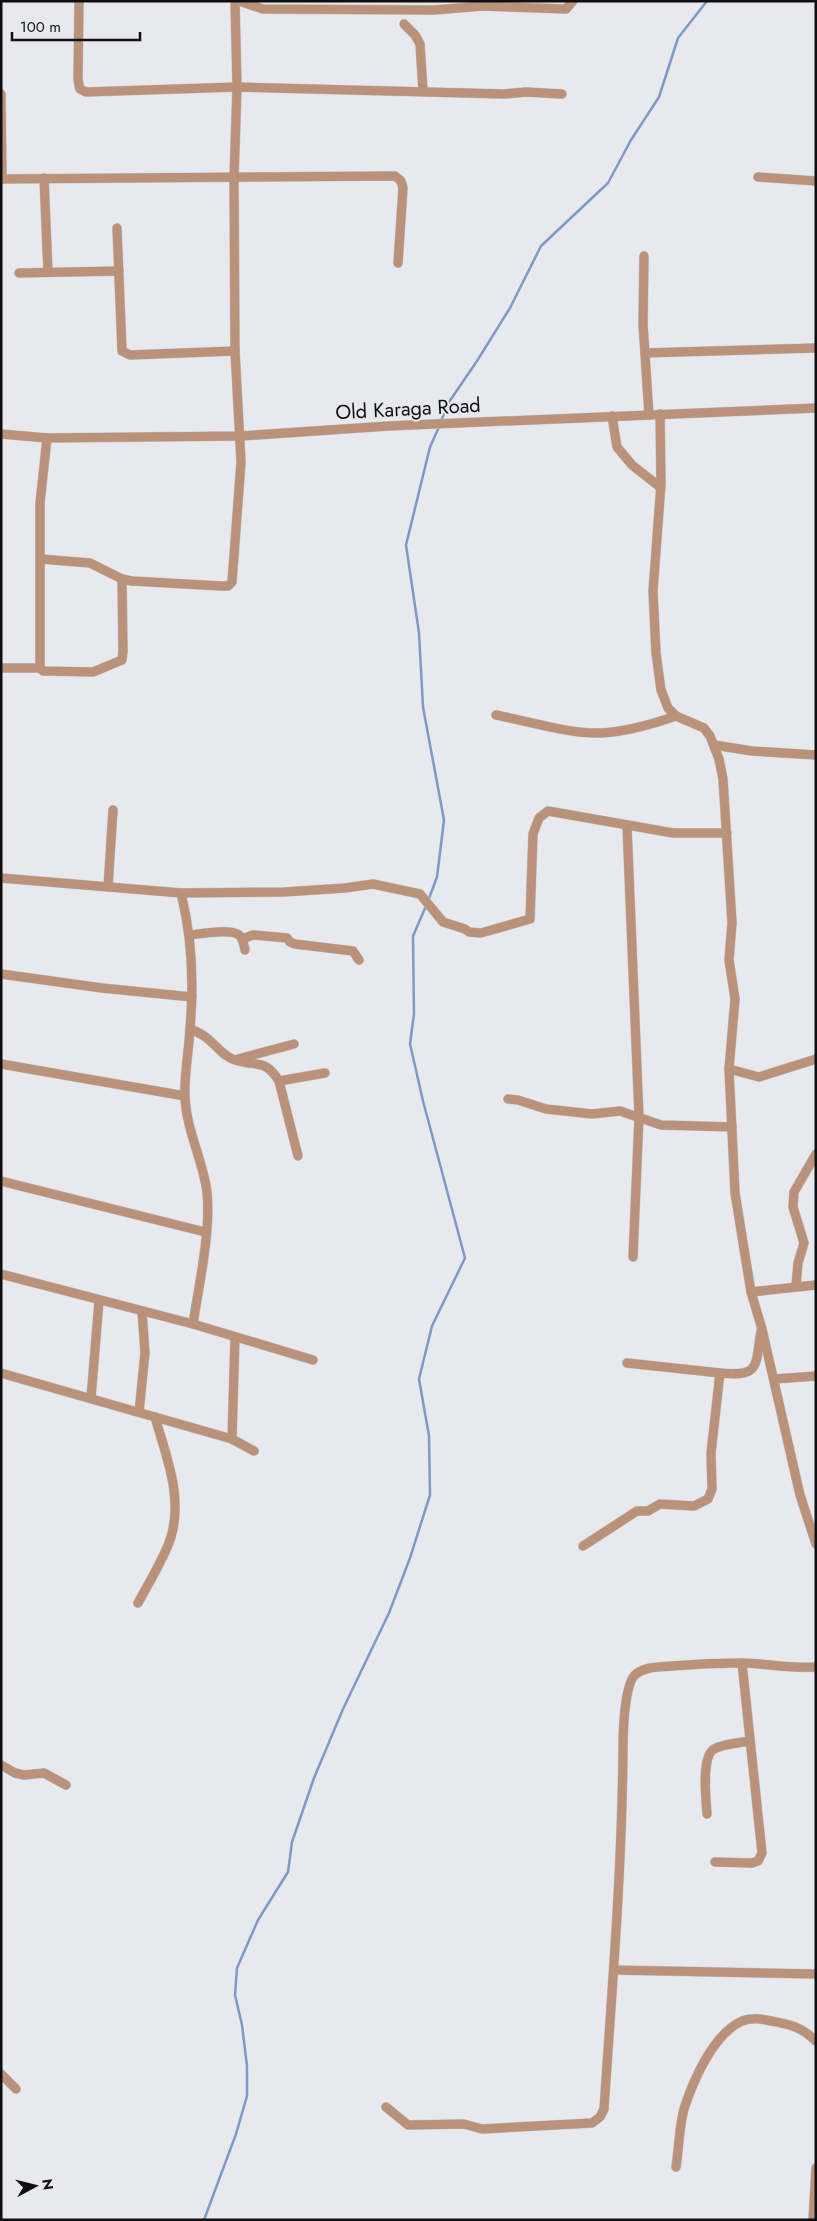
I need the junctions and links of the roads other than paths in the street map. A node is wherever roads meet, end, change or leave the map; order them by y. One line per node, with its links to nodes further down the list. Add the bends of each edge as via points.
1 (79, 1): 6 (street, via 80,89 86,92)
2 (235, 1): 6 (street)
3 (239, 1): 4 (street, via 264,9 373,11 483,6 566,9)
4 (573, 1)
5 (404, 24): 7 (street, via 420,44)
6 (237, 87): 7 (street); 12 (street)
7 (423, 91): 9 (street)
8 (1, 94): 13 (street)
9 (562, 94)
10 (758, 177): 14 (street)
11 (44, 178): 12 (street); 13 (street); 20 (street)
12 (234, 178): 17 (street, via 395,176 402,180 403,188); 22 (street)
13 (2, 179)
14 (816, 181)
15 (117, 228): 18 (street)
16 (644, 256): 23 (street)
17 (398, 263)
18 (119, 271): 20 (street); 22 (street, via 122,351 130,355)
19 (19, 272): 20 (street)
20 (48, 272)
21 (816, 348): 23 (street)
22 (235, 352): 29 (street)
23 (645, 352): 26 (street)
24 (816, 408): 25 (street, Old Karaga Road)
25 (660, 414): 26 (street, Old Karaga Road); 31 (street)
26 (649, 415): 27 (street, Old Karaga Road)
27 (612, 416): 29 (street, Old Karaga Road, via 379,426); 31 (street, via 617,447 632,465)
28 (1, 434): 30 (street, Old Karaga Road)
29 (241, 436): 30 (street, Old Karaga Road); 33 (street, via 232,582 221,586 149,584)
30 (47, 438): 32 (street, via 40,503)
31 (660, 487): 37 (street, via 653,591 656,653 661,690 668,708)
32 (41, 559): 33 (street, via 90,563); 35 (street)
33 (122, 579): 35 (street, via 122,660 93,672 44,671)
34 (1, 668): 35 (street)
35 (40, 668)
36 (496, 715): 37 (street, via 600,733 654,724)
37 (676, 716): 38 (street, via 704,728)
38 (714, 745): 39 (street); 42 (street, via 723,779)
39 (816, 755)
40 (113, 810): 44 (street)
41 (627, 826): 42 (street, via 673,832); 45 (street, via 548,811 539,818 533,834 530,919 481,933 443,922 420,894 373,884 284,892); 62 (street)
42 (727, 833): 57 (street, via 732,923 729,960 735,999)
43 (1, 878): 44 (street)
44 (108, 886): 45 (street)
45 (181, 893): 46 (street)
46 (189, 935): 47 (street, via 226,931 236,933); 51 (street)
47 (242, 939): 48 (street); 49 (street, via 253,935 287,938 295,944 353,950)
48 (245, 950)
49 (359, 960)
50 (1, 974): 51 (street)
51 (192, 996): 52 (street)
52 (190, 1028): 55 (street); 60 (street)
53 (294, 1044): 55 (street)
54 (816, 1059): 57 (street, via 759,1077)
55 (235, 1060): 59 (street, via 263,1064 273,1070)
56 (1, 1064): 60 (street)
57 (730, 1069): 63 (street)
58 (325, 1073): 59 (street)
59 (279, 1080): 65 (street)
60 (185, 1096): 67 (street, via 187,1118 207,1191)
61 (508, 1099): 62 (street, via 546,1109 592,1114 620,1111)
62 (639, 1117): 63 (street, via 662,1125); 68 (street)
63 (732, 1127): 72 (street, via 735,1192)
64 (816, 1154): 71 (street, via 794,1192 793,1207 804,1243)
65 (298, 1156)
66 (1, 1181): 67 (street)
67 (205, 1232): 75 (street)
68 (634, 1257)
69 (1, 1274): 73 (street)
70 (816, 1284): 71 (street)
71 (796, 1286): 72 (street)
72 (750, 1292): 76 (street)
73 (99, 1301): 74 (street); 84 (street)
74 (142, 1311): 75 (street); 85 (street, via 145,1352)
75 (193, 1324): 77 (street)
76 (762, 1329): 81 (street, via 752,1370 740,1375); 83 (street)
77 (235, 1337): 78 (street); 87 (street)
78 (313, 1360)
79 (627, 1363): 81 (street)
80 (1, 1373): 84 (street)
81 (720, 1373): 90 (street, via 712,1489 708,1499 694,1506 660,1504 637,1511)
82 (816, 1376): 83 (street)
83 (774, 1379): 89 (street, via 800,1495)
84 (91, 1398): 85 (street)
85 (139, 1412): 86 (street)
86 (155, 1417): 87 (street); 91 (street, via 175,1489 176,1512 171,1538)
87 (232, 1439): 88 (street)
88 (254, 1451)
89 (816, 1544)
90 (583, 1546)
91 (138, 1603)
92 (742, 1663): 93 (street); 94 (street); 99 (street, via 646,1668 629,1682 623,1735)
93 (816, 1667)
94 (749, 1741): 97 (street, via 715,1748 708,1754); 98 (street, via 762,1854 752,1863)
95 (1, 1765): 96 (street, via 24,1775 44,1773)
96 (66, 1785)
97 (706, 1814)
98 (715, 1862)
99 (614, 1970): 100 (street); 104 (street, via 604,2109 592,2123 482,2129 464,2124 408,2126)
100 (816, 1974)
101 (816, 2041): 105 (street, via 788,2023 763,2018 743,2020 730,2028 718,2040 699,2072 686,2103)
102 (1, 2074): 103 (street)
103 (16, 2089)
104 (386, 2107)
105 (676, 2167)
106 (816, 2168): 107 (street)
107 (813, 2220)

